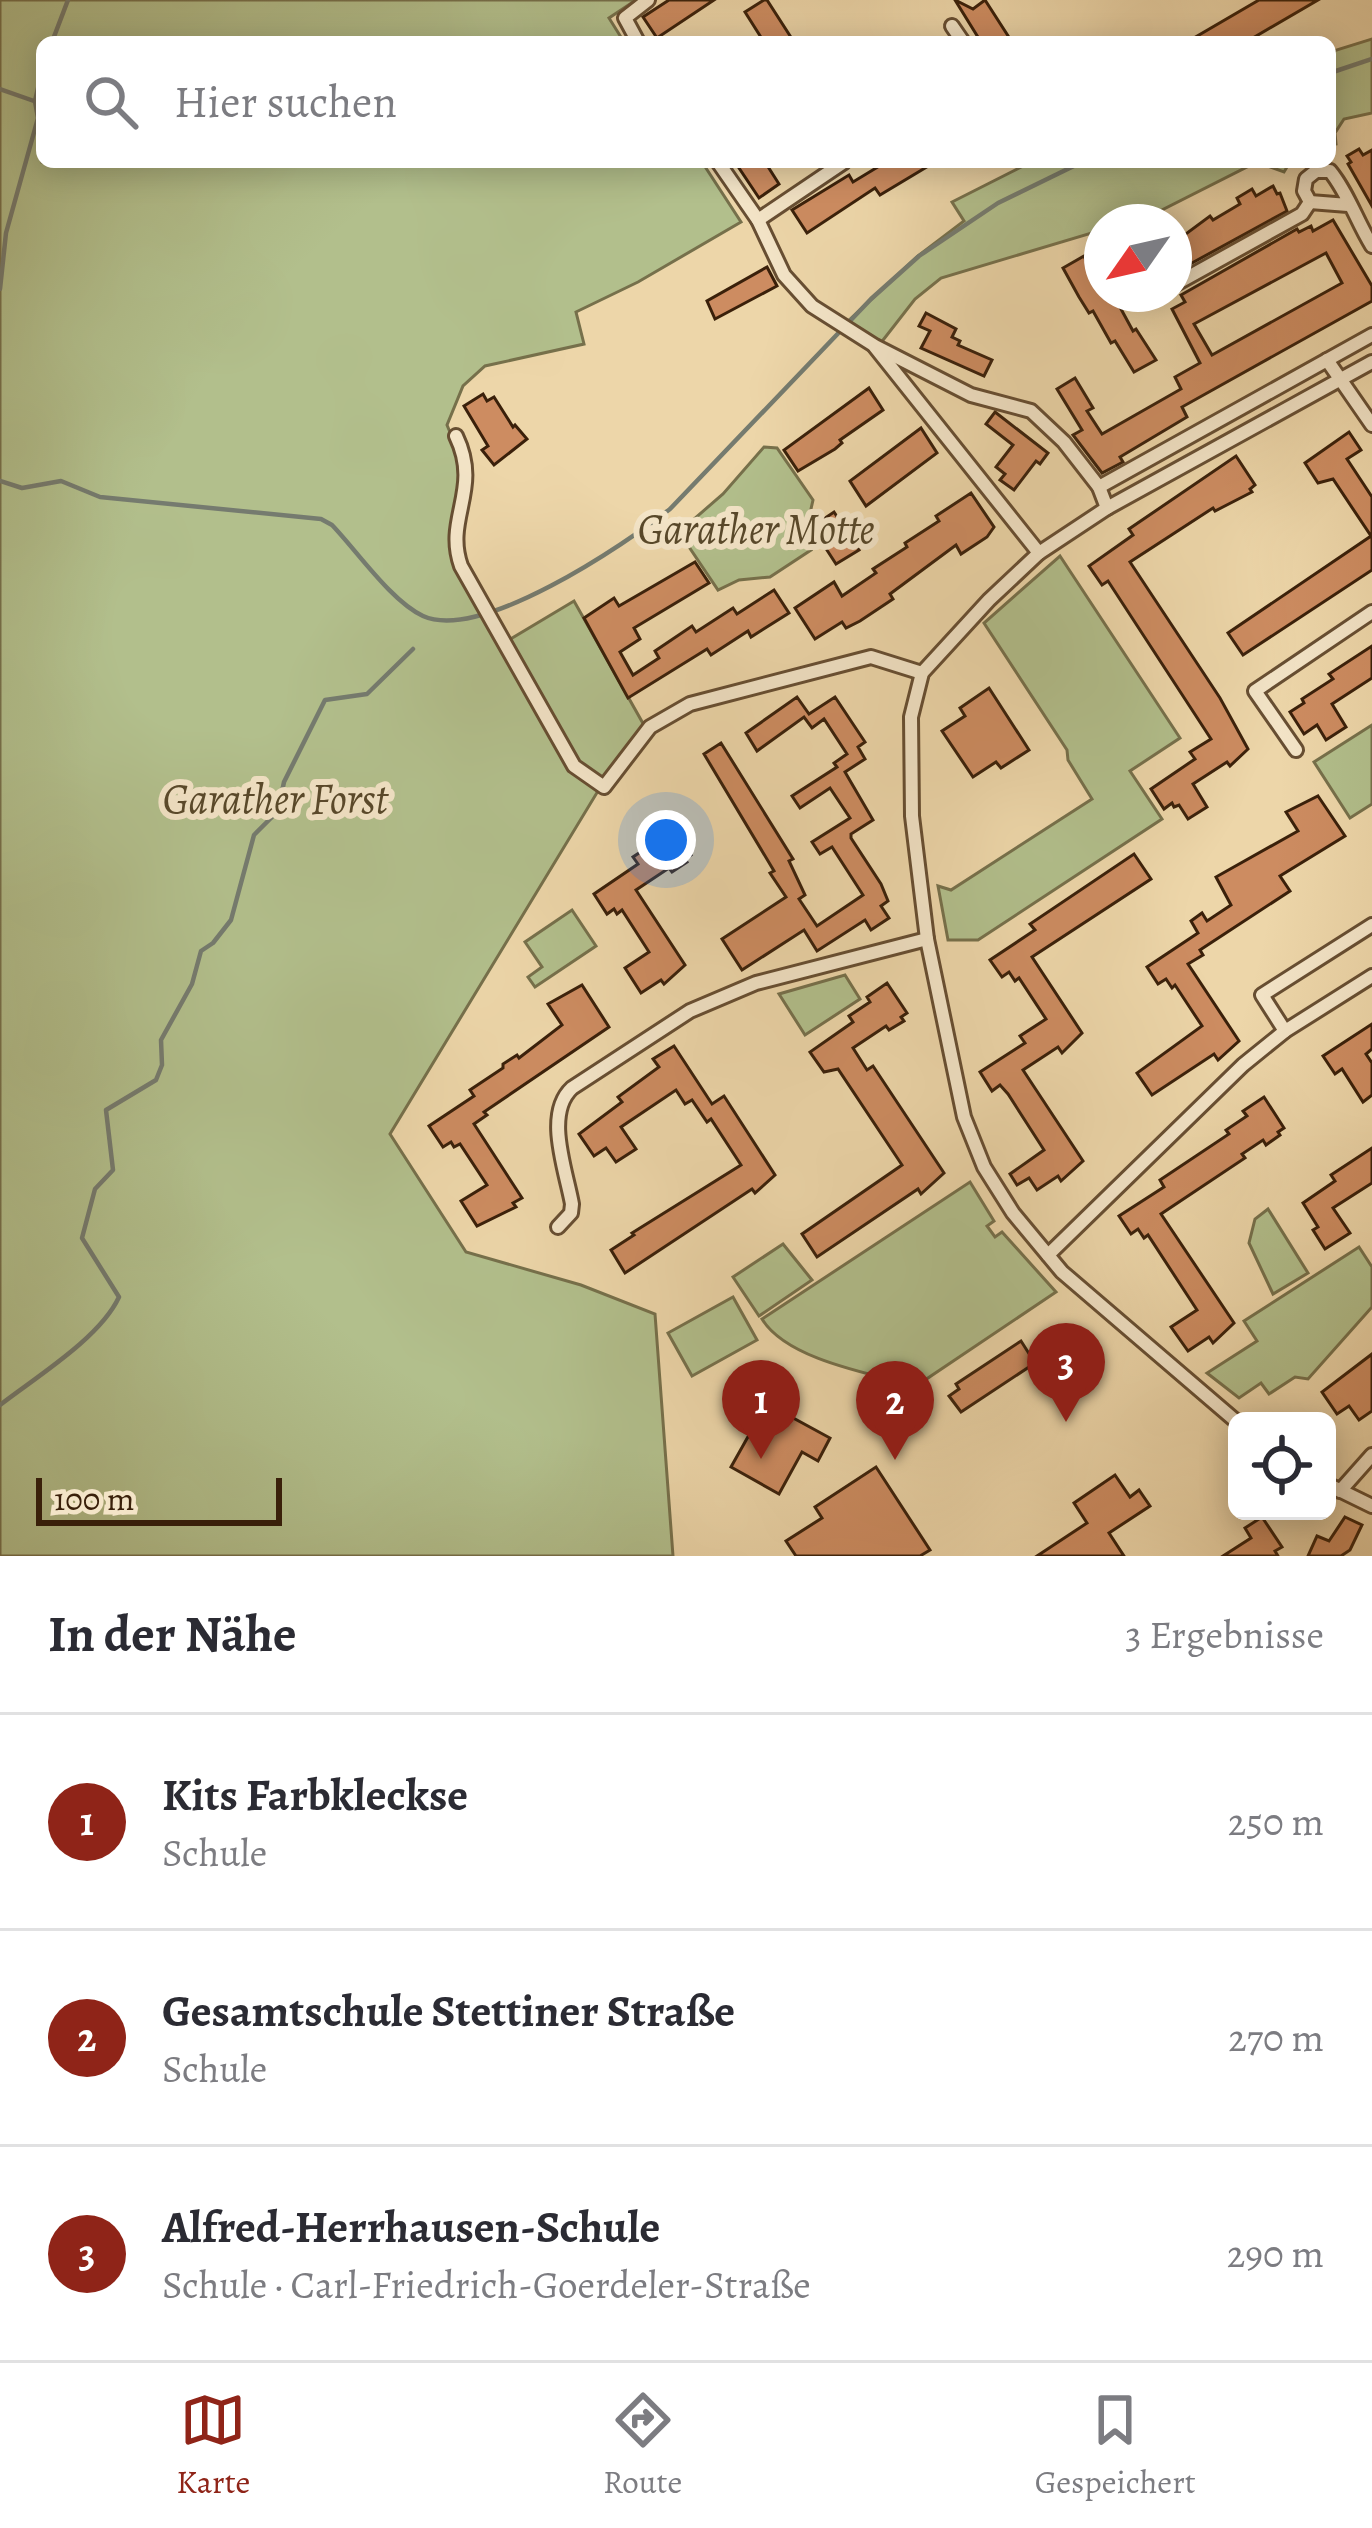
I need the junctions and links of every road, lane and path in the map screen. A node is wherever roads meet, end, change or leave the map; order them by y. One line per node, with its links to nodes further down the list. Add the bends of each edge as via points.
1 (648, 0): 3 (street, via 625,18)
2 (952, 26): 4 (street)
3 (635, 36)
4 (959, 36)
5 (722, 168): 9 (street)
6 (835, 168): 9 (street)
7 (1310, 202): 8 (street); 8 (street, via 1306,179 1330,171); 11 (street)
8 (1348, 206): 10 (street)
9 (758, 220): 13 (street, via 784,275 812,306)
10 (1372, 246)
11 (1192, 275)
12 (1372, 335): 14 (street)
13 (874, 346): 19 (street, via 971,395 1030,412); 21 (street)
14 (1328, 359): 16 (street); 19 (street)
15 (1372, 362): 16 (street)
16 (1340, 379): 17 (street); 20 (street)
17 (1372, 425)
18 (455, 436): 23 (street, via 467,470 455,547 574,766 604,787 650,727 690,704 871,657)
19 (1099, 487): 20 (street)
20 (1108, 508): 21 (street)
21 (1039, 553): 23 (street)
22 (1372, 612): 24 (street, via 1255,691)
23 (922, 673): 26 (street, via 909,757)
24 (1295, 750)
25 (1372, 925): 28 (street, via 1262,995)
26 (927, 939): 29 (street, via 756,983 690,1011 572,1088 557,1118 571,1214); 30 (street, via 964,1117 992,1181)
27 (1372, 976): 28 (street)
28 (1285, 1031): 30 (street)
29 (558, 1227)
30 (1048, 1255): 31 (street)
31 (1228, 1414)
32 (1372, 1455): 33 (street)
33 (1336, 1486)
34 (1336, 1489): 35 (street)
35 (1372, 1506)

